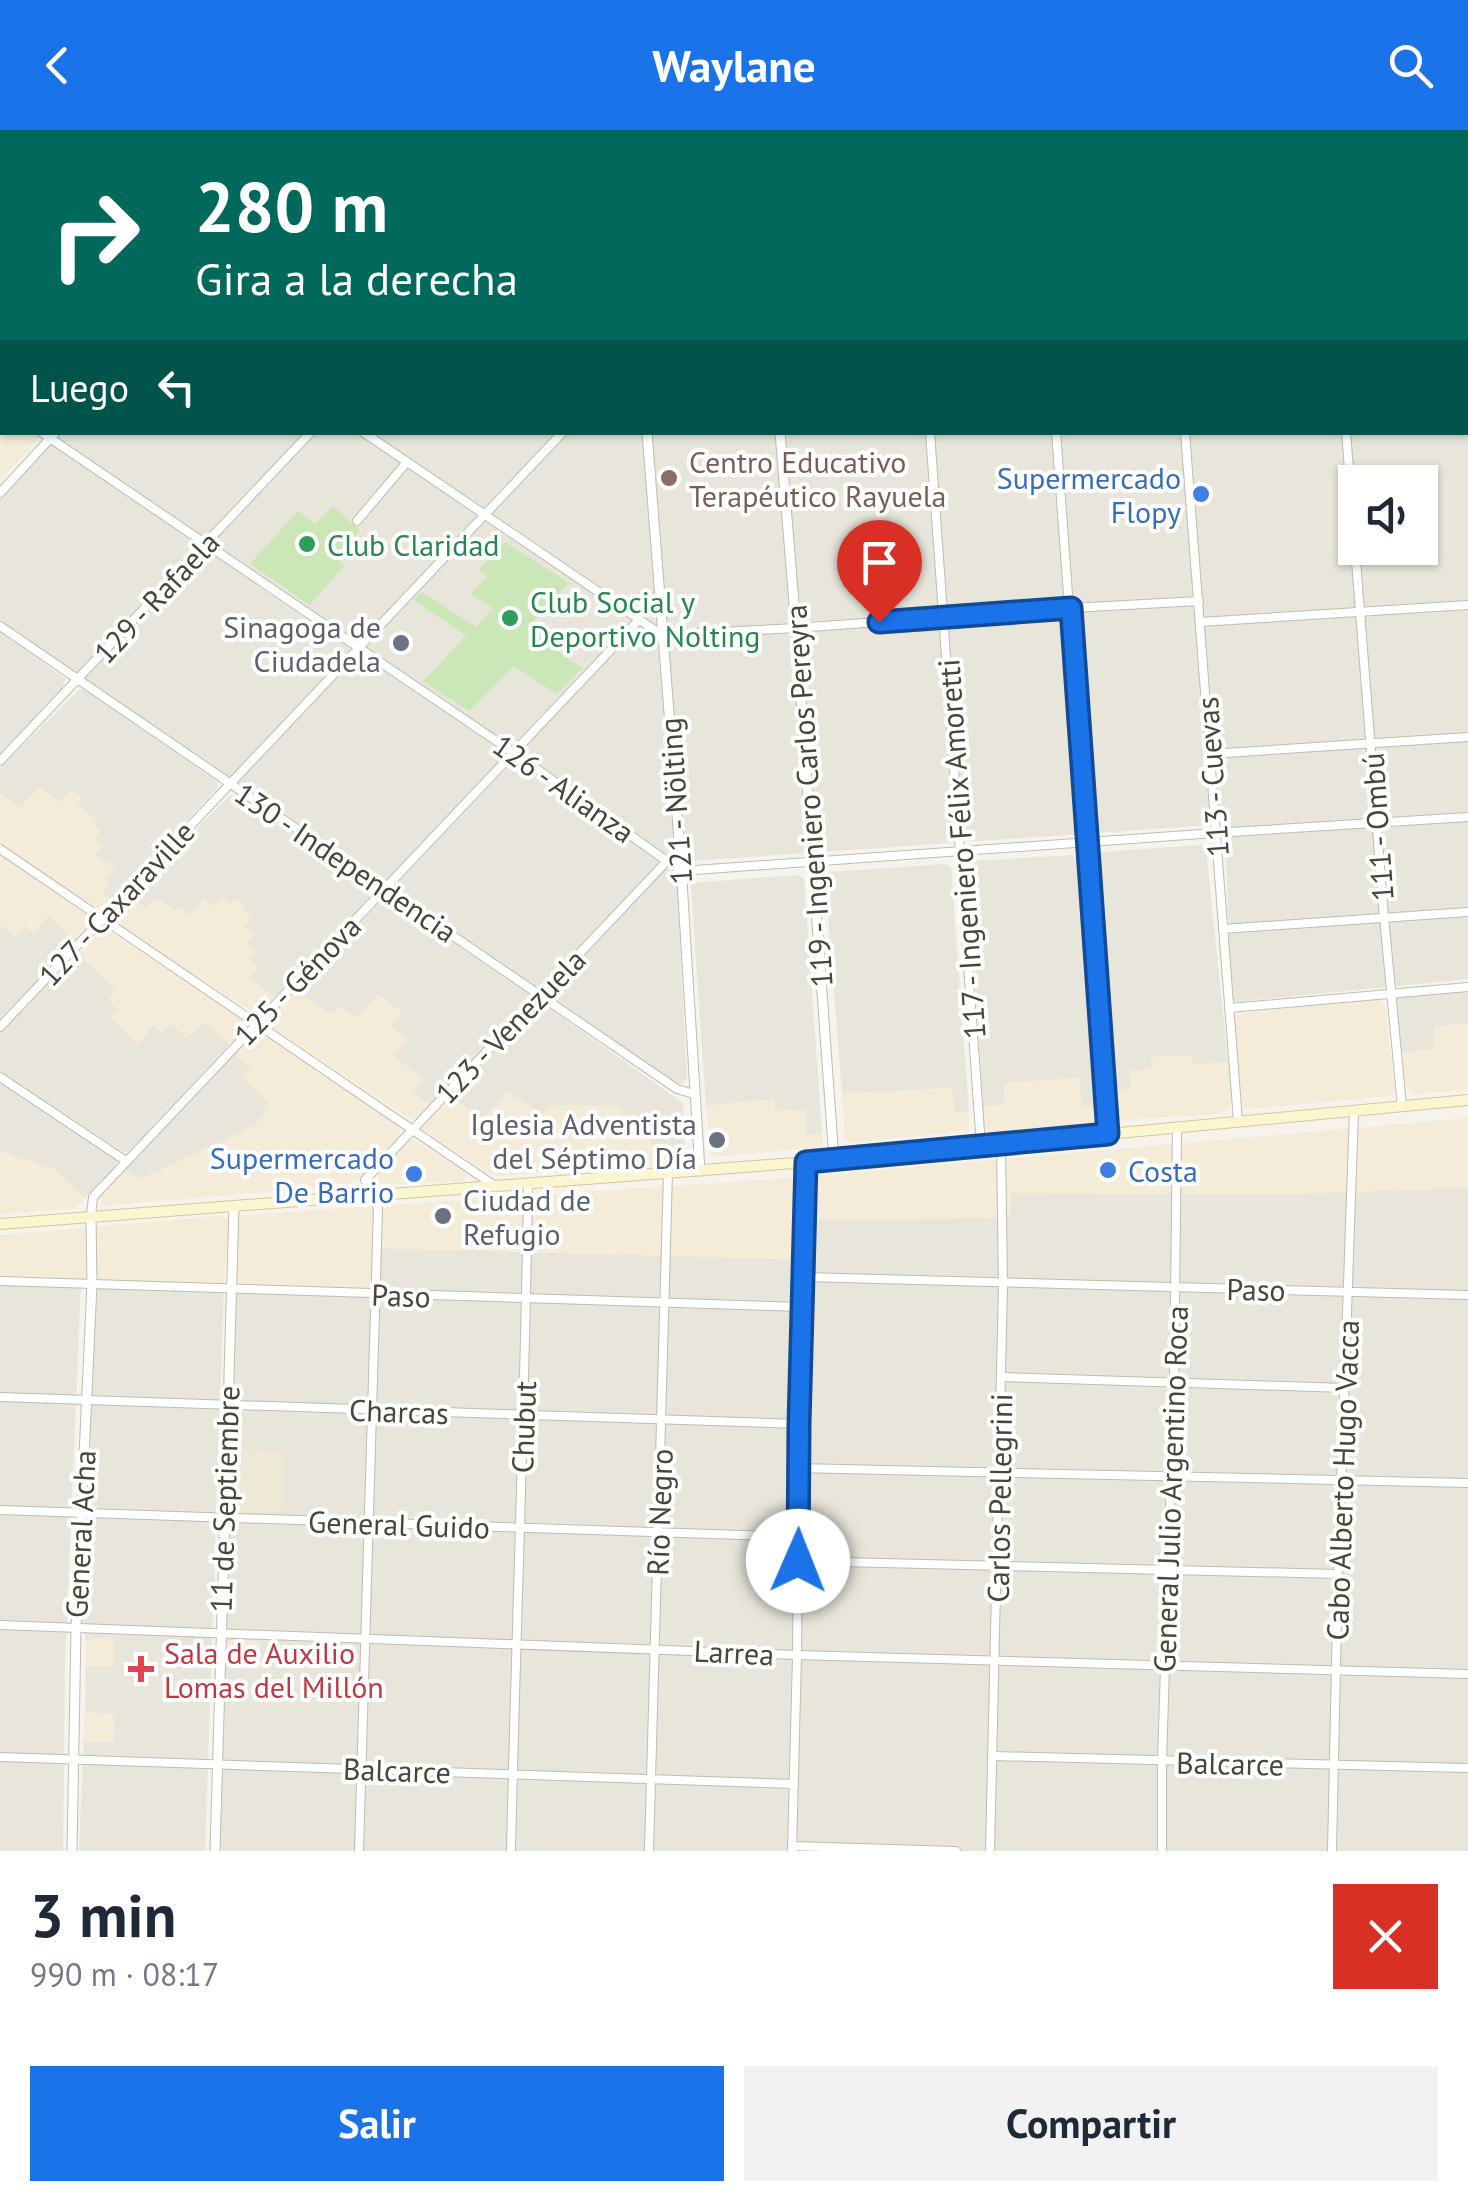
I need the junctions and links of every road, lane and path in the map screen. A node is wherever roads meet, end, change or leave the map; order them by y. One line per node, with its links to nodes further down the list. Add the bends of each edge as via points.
1 (308, 435): 16 (street, 129 - Rafaela)
2 (367, 435): 11 (street)
3 (560, 435): 14 (street, 127 - Caxaraville)
4 (647, 435): 27 (street, 121 - Nölting)
5 (780, 435): 26 (street, 119 - Ingeniero Carlos Pereyra)
6 (930, 435): 22 (street, 117 - Ingeniero Félix Amoretti)
7 (1056, 435): 20 (street)
8 (1184, 435): 18 (street, 113 - Cuevas)
9 (1346, 435): 12 (street, 111 - Ombú)
10 (53, 436): 13 (street); 16 (street, 126 - Alianza)
11 (407, 462): 14 (street); 15 (street)
12 (1349, 465)
13 (0, 493)
14 (486, 514): 23 (street); 28 (street, 127 - Caxaraville)
15 (357, 520)
16 (206, 543): 28 (street, 126 - Alianza); 29 (street, 129 - Rafaela)
17 (1356, 565): 21 (street, 111 - Ombú)
18 (1198, 601): 20 (street); 24 (street, 113 - Cuevas)
19 (1468, 605): 21 (street)
20 (1071, 608): 22 (street); 39 (street)
21 (1360, 612): 24 (street); 31 (street, 111 - Ombú)
22 (945, 617): 26 (street); 41 (street, 117 - Ingeniero Félix Amoretti)
23 (640, 620): 27 (street); 32 (street, 125 - Génova)
24 (1200, 622): 33 (street, 113 - Cuevas)
25 (0, 626): 29 (street, 130 - Independencia)
26 (796, 628): 27 (street); 43 (street, 119 - Ingeniero Carlos Pereyra)
27 (662, 635): 44 (street, 121 - Nölting)
28 (360, 648): 32 (street, 126 - Alianza); 35 (street, 127 - Caxaraville)
29 (79, 680): 34 (street, 129 - Rafaela); 35 (street, 130 - Independencia)
30 (1468, 737): 31 (street)
31 (1370, 744): 33 (street); 37 (street, 111 - Ombú)
32 (514, 753): 42 (street, 126 - Alianza); 45 (street, 125 - Génova)
33 (1210, 754): 38 (street, 113 - Cuevas)
34 (0, 762)
35 (230, 783): 45 (street, 130 - Independencia); 48 (street, 127 - Caxaraville)
36 (1468, 817): 37 (street)
37 (1377, 822): 38 (street); 47 (street, 111 - Ombú)
38 (1215, 832): 39 (street); 49 (street, 113 - Cuevas)
39 (1086, 842): 41 (street); 64 (street)
40 (0, 849): 48 (street)
41 (960, 852): 43 (street); 66 (street, 117 - Ingeniero Félix Amoretti)
42 (667, 861): 44 (street, 126 - Alianza); 52 (street, 123 - Venezuela)
43 (813, 862): 44 (street); 67 (street, 119 - Ingeniero Carlos Pereyra)
44 (681, 871): 57 (street, 121 - Nölting)
45 (384, 888): 52 (street, 130 - Independencia); 54 (street, 125 - Génova)
46 (1468, 912): 47 (street)
47 (1384, 917): 49 (street); 51 (street, 111 - Ombú)
48 (102, 919): 54 (street); 55 (street, 127 - Caxaraville)
49 (1224, 929): 53 (street, 113 - Cuevas)
50 (1468, 987): 51 (street)
51 (1391, 993): 53 (street); 59 (street, 111 - Ombú)
52 (539, 995): 57 (street, 130 - Independencia); 63 (street, 123 - Venezuela)
53 (1230, 1008): 61 (street, 113 - Cuevas)
54 (256, 1024): 63 (street); 68 (street, 125 - Génova)
55 (0, 1027)
56 (0, 1077): 68 (street)
57 (694, 1094): 70 (street, 121 - Nölting)
58 (1468, 1100): 59 (main road)
59 (1402, 1106): 60 (main road)
60 (1354, 1110): 61 (main road); 84 (street, Cabo Alberto Hugo Vacca)
61 (1238, 1121): 62 (main road)
62 (1177, 1126): 64 (main road); 82 (street, General Julio Argentino Roca)
63 (412, 1129): 73 (street); 74 (street, 123 - Venezuela, via 366,1180)
64 (1108, 1134): 65 (main road)
65 (1001, 1144): 66 (main road); 81 (street, Carlos Pellegrini)
66 (981, 1146): 67 (main road)
67 (834, 1160): 69 (main road)
68 (126, 1162): 76 (street, 125 - Génova, via 93,1196)
69 (806, 1162): 70 (main road); 78 (street)
70 (700, 1171): 71 (main road)
71 (668, 1173): 72 (main road); 88 (street, Río Negro)
72 (528, 1184): 73 (main road); 87 (street, Chubut)
73 (495, 1186): 74 (main road)
74 (372, 1195): 75 (main road); 85 (street, via 378,1209)
75 (234, 1206): 76 (main road); 83 (street, 11 de Septiembre)
76 (91, 1216): 77 (main road); 80 (street, General Acha)
77 (0, 1224)
78 (804, 1278): 81 (street, Paso); 89 (street)
79 (0, 1281): 80 (street, Paso)
80 (92, 1284): 83 (street, Paso); 94 (street, General Acha)
81 (1003, 1284): 82 (street, Paso); 90 (street, Carlos Pellegrini)
82 (1176, 1288): 84 (street, Paso); 91 (street, General Julio Argentino Roca)
83 (231, 1289): 85 (street, Paso); 95 (street, 11 de Septiembre)
84 (1348, 1291): 86 (street, Paso); 92 (street, Cabo Alberto Hugo Vacca)
85 (375, 1294): 87 (street, Paso); 96 (street)
86 (1468, 1295)
87 (526, 1299): 88 (street, Paso); 97 (street, Chubut)
88 (666, 1302): 89 (street, Paso); 98 (street, Río Negro)
89 (802, 1307): 99 (street)
90 (1002, 1377): 91 (street); 101 (street, Carlos Pellegrini)
91 (1174, 1382): 92 (street); 102 (street, General Julio Argentino Roca)
92 (1344, 1388): 103 (street, Cabo Alberto Hugo Vacca)
93 (0, 1397): 94 (street, Charcas)
94 (86, 1400): 95 (street, Charcas); 106 (street, General Acha)
95 (228, 1405): 96 (street, Charcas); 107 (street, 11 de Septiembre)
96 (372, 1410): 97 (street, Charcas); 108 (street)
97 (524, 1414): 98 (street, Charcas); 109 (street, Chubut)
98 (663, 1421): 99 (street, Charcas); 110 (street, Río Negro)
99 (799, 1424): 100 (street)
100 (798, 1468): 101 (street); 111 (street)
101 (1000, 1473): 102 (street); 113 (street, Carlos Pellegrini)
102 (1171, 1478): 103 (street); 114 (street, General Julio Argentino Roca)
103 (1342, 1480): 104 (street); 115 (street, Cabo Alberto Hugo Vacca)
104 (1468, 1483)
105 (0, 1510): 106 (street, General Guido)
106 (80, 1512): 107 (street, General Guido); 117 (street, General Acha)
107 (224, 1517): 108 (street, General Guido); 118 (street, 11 de Septiembre)
108 (368, 1524): 109 (street, General Guido); 119 (street)
109 (519, 1528): 110 (street, General Guido); 120 (street, Chubut)
110 (659, 1532): 111 (street, General Guido); 121 (street, Río Negro)
111 (798, 1537): 112 (street)
112 (798, 1561): 113 (street); 122 (street)
113 (998, 1566): 114 (street); 123 (street, Carlos Pellegrini)
114 (1168, 1570): 115 (street); 124 (street, General Julio Argentino Roca)
115 (1338, 1574): 125 (street, Cabo Alberto Hugo Vacca)
116 (0, 1625): 117 (street, Larrea)
117 (76, 1628): 118 (street, Larrea); 129 (street, General Acha)
118 (220, 1632): 119 (street, Larrea); 131 (street, 11 de Septiembre)
119 (364, 1639): 120 (street, Larrea); 134 (street)
120 (515, 1644): 121 (street, Larrea); 135 (street, Chubut)
121 (654, 1649): 122 (street, Larrea); 136 (street, Río Negro)
122 (797, 1656): 123 (street, Larrea); 137 (street)
123 (994, 1661): 124 (street, Larrea); 127 (street, Carlos Pellegrini)
124 (1166, 1666): 125 (street, Larrea); 130 (street, General Julio Argentino Roca)
125 (1337, 1670): 126 (street, Larrea); 132 (street, Cabo Alberto Hugo Vacca)
126 (1468, 1674)
127 (992, 1756): 130 (street, Balcarce); 145 (street, Carlos Pellegrini)
128 (0, 1758): 129 (street, Balcarce)
129 (74, 1760): 131 (street, Balcarce); 139 (street, General Acha)
130 (1162, 1762): 132 (street, Balcarce); 146 (street, General Julio Argentino Roca)
131 (216, 1765): 134 (street, Balcarce); 140 (street, 11 de Septiembre)
132 (1335, 1765): 133 (street, Balcarce); 147 (street, Cabo Alberto Hugo Vacca)
133 (1468, 1768)
134 (361, 1769): 135 (street, Balcarce); 141 (street)
135 (513, 1773): 136 (street, Balcarce); 142 (street, Chubut)
136 (650, 1780): 137 (street, Balcarce); 143 (street, Río Negro)
137 (794, 1784): 138 (street)
138 (792, 1848): 144 (street)
139 (72, 1851)
140 (215, 1851)
141 (360, 1851)
142 (511, 1851)
143 (649, 1851)
144 (956, 1851)
145 (990, 1851)
146 (1162, 1851)
147 (1332, 1851)

